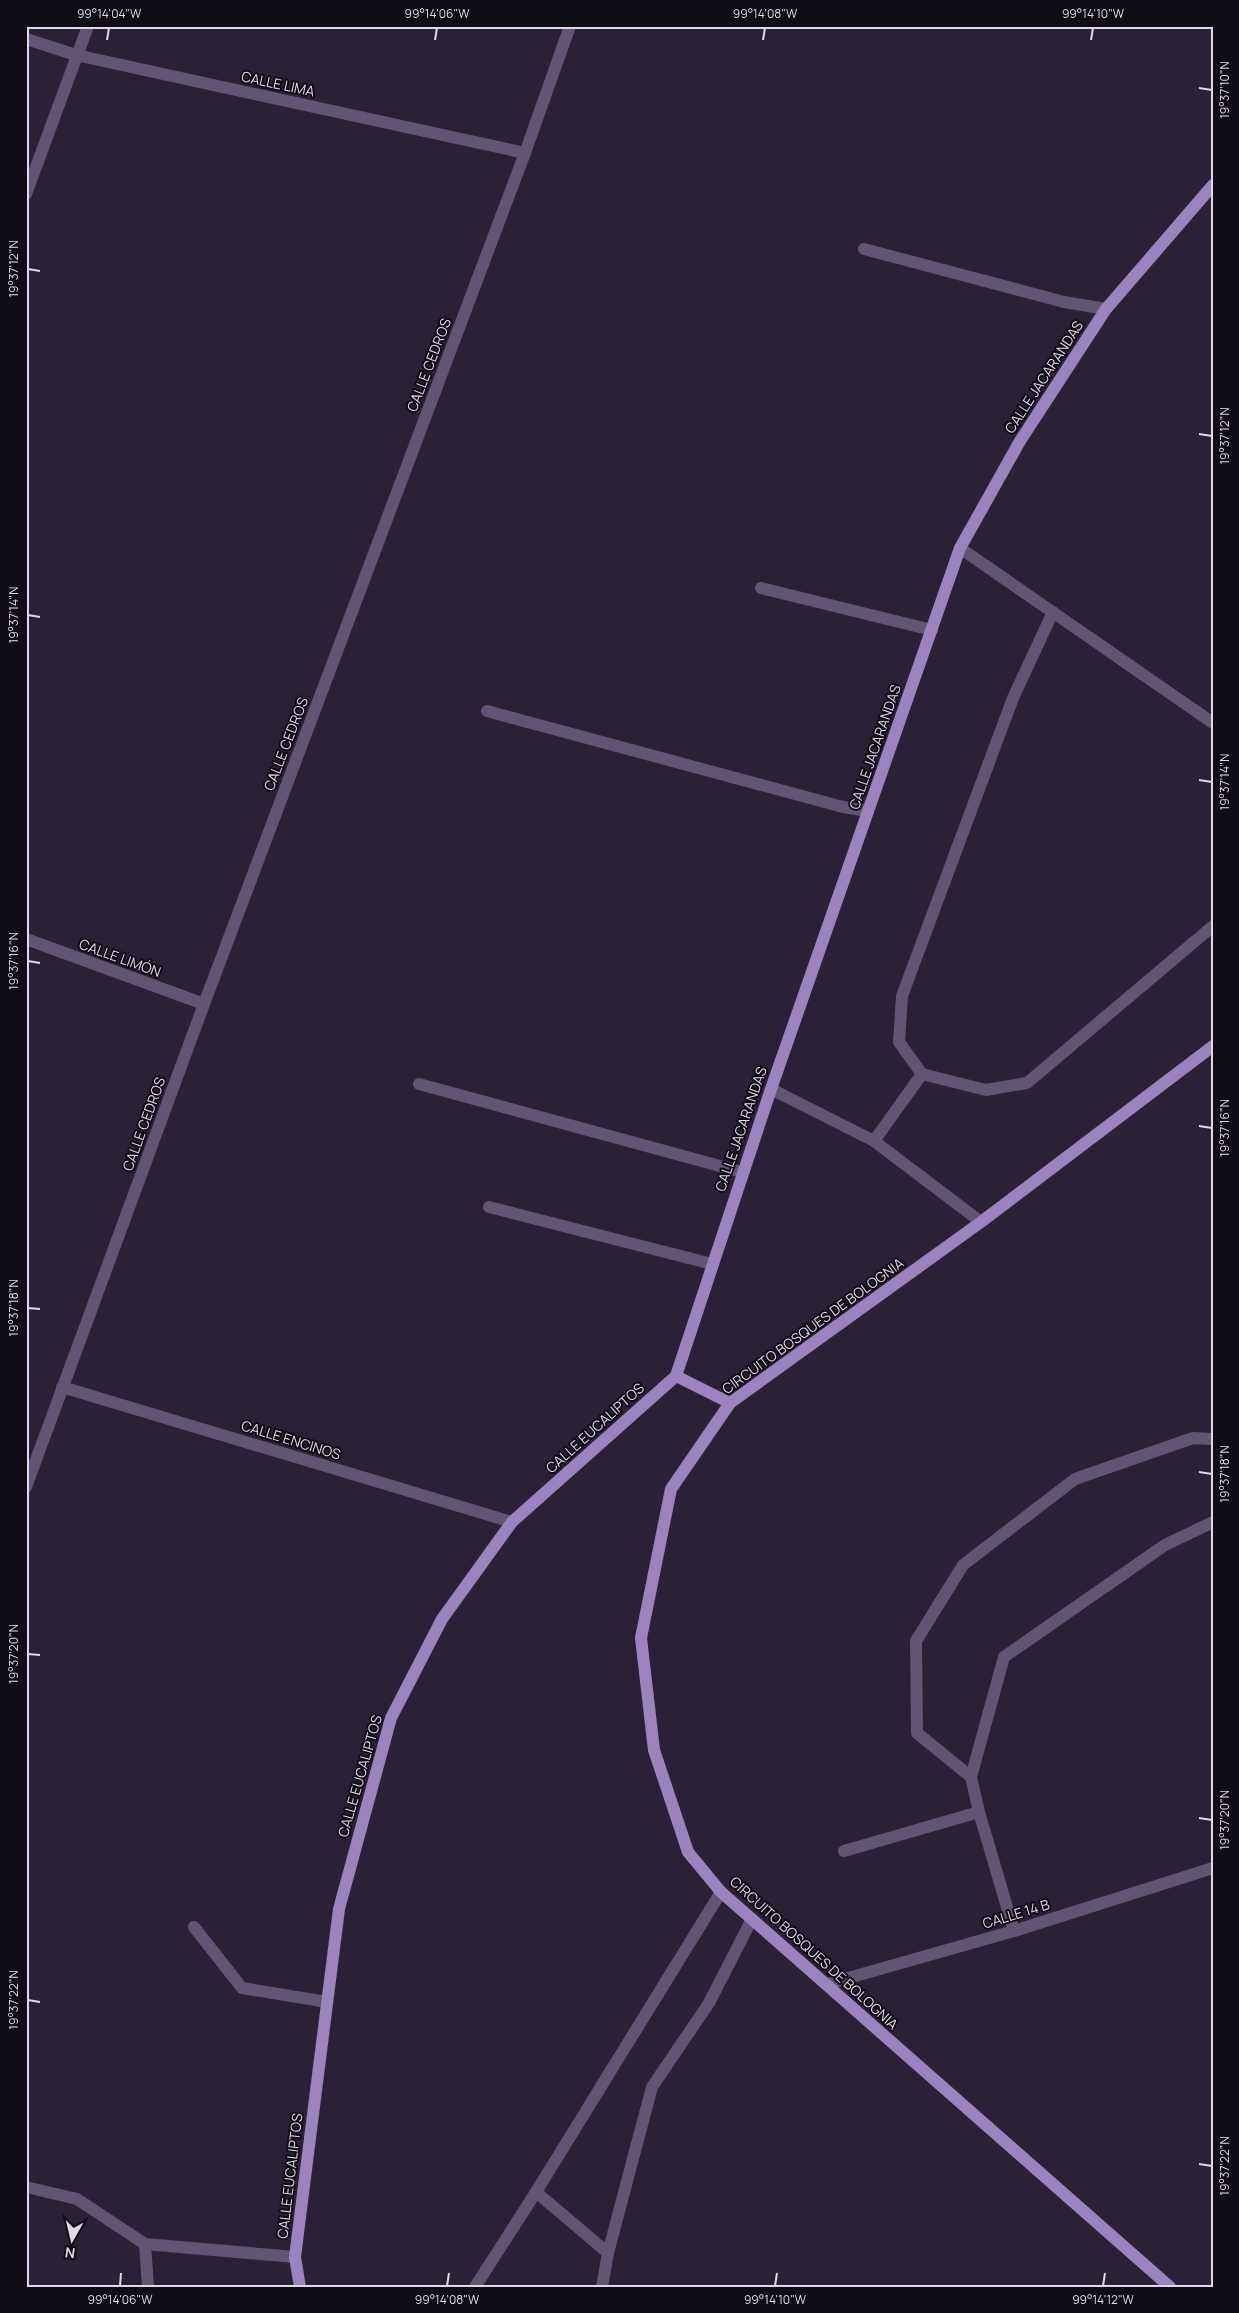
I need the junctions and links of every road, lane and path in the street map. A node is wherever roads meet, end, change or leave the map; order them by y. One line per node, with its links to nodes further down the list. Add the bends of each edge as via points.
1 (88, 26): 4 (street)
2 (570, 26): 5 (street, CALLE CEDROS)
3 (26, 39): 4 (street, CALLE LIMA)
4 (76, 55): 5 (street, CALLE LIMA); 7 (street)
5 (526, 153): 19 (street, CALLE CEDROS)
6 (1213, 185): 9 (main road, CALLE JACARANDAS)
7 (26, 194)
8 (864, 248): 9 (street, via 1064,302)
9 (1106, 309): 10 (main road, CALLE JACARANDAS, via 1020,441)
10 (960, 548): 12 (street); 13 (main road, CALLE JACARANDAS)
11 (761, 588): 13 (street)
12 (1053, 612): 15 (street); 21 (street, via 1013,698 902,996 899,1042)
13 (932, 630): 16 (main road, CALLE JACARANDAS)
14 (487, 711): 16 (street, via 843,808)
15 (1213, 723)
16 (868, 811): 23 (main road, CALLE JACARANDAS)
17 (1213, 926): 21 (street, via 1027,1083 986,1090)
18 (26, 939): 19 (street, CALLE LIMÓN)
19 (204, 1004): 30 (street, CALLE CEDROS)
20 (1213, 1046): 27 (main road, CIRCUITO BOSQUES DE BOLOGNIA)
21 (922, 1074): 24 (street)
22 (419, 1084): 25 (street)
23 (770, 1089): 24 (street); 25 (main road, CALLE JACARANDAS)
24 (874, 1142): 27 (street)
25 (742, 1172): 28 (main road, CALLE JACARANDAS)
26 (489, 1207): 28 (street)
27 (981, 1222): 31 (main road, CIRCUITO BOSQUES DE BOLOGNIA)
28 (712, 1264): 29 (main road, CALLE JACARANDAS)
29 (676, 1376): 31 (main road); 35 (main road, CALLE EUCALIPTOS)
30 (62, 1387): 33 (street, CALLE CEDROS); 35 (street, CALLE ENCINOS)
31 (730, 1403): 41 (main road, CIRCUITO BOSQUES DE BOLOGNIA, via 671,1489 642,1638 654,1750 688,1852)
32 (1213, 1439): 37 (street, via 1193,1438 1075,1479 963,1565 916,1641 917,1733)
33 (29, 1473): 34 (street, CALLE CEDROS)
34 (26, 1487)
35 (512, 1522): 46 (main road, CALLE EUCALIPTOS, via 442,1619 391,1718 339,1909)
36 (1213, 1522): 37 (street, via 1164,1545 1004,1657)
37 (971, 1777): 38 (street)
38 (979, 1812): 39 (street); 44 (street)
39 (844, 1851)
40 (1213, 1868): 44 (street, CALLE 14 B)
41 (721, 1892): 42 (main road, CIRCUITO BOSQUES DE BOLOGNIA); 48 (street)
42 (752, 1919): 45 (main road, CIRCUITO BOSQUES DE BOLOGNIA); 50 (street, via 709,2003 652,2087)
43 (194, 1927): 46 (street, via 242,1988)
44 (1014, 1930): 45 (street, CALLE 14 B)
45 (826, 1984): 56 (main road, CIRCUITO BOSQUES DE BOLOGNIA)
46 (327, 2002): 51 (main road, CALLE EUCALIPTOS)
47 (26, 2187): 49 (street, via 77,2199)
48 (536, 2192): 50 (street); 54 (street)
49 (146, 2244): 51 (street); 52 (street)
50 (608, 2253): 55 (street)
51 (295, 2257): 53 (main road, CALLE EUCALIPTOS)
52 (148, 2287)
53 (300, 2287)
54 (475, 2287)
55 (602, 2287)
56 (1170, 2287)

